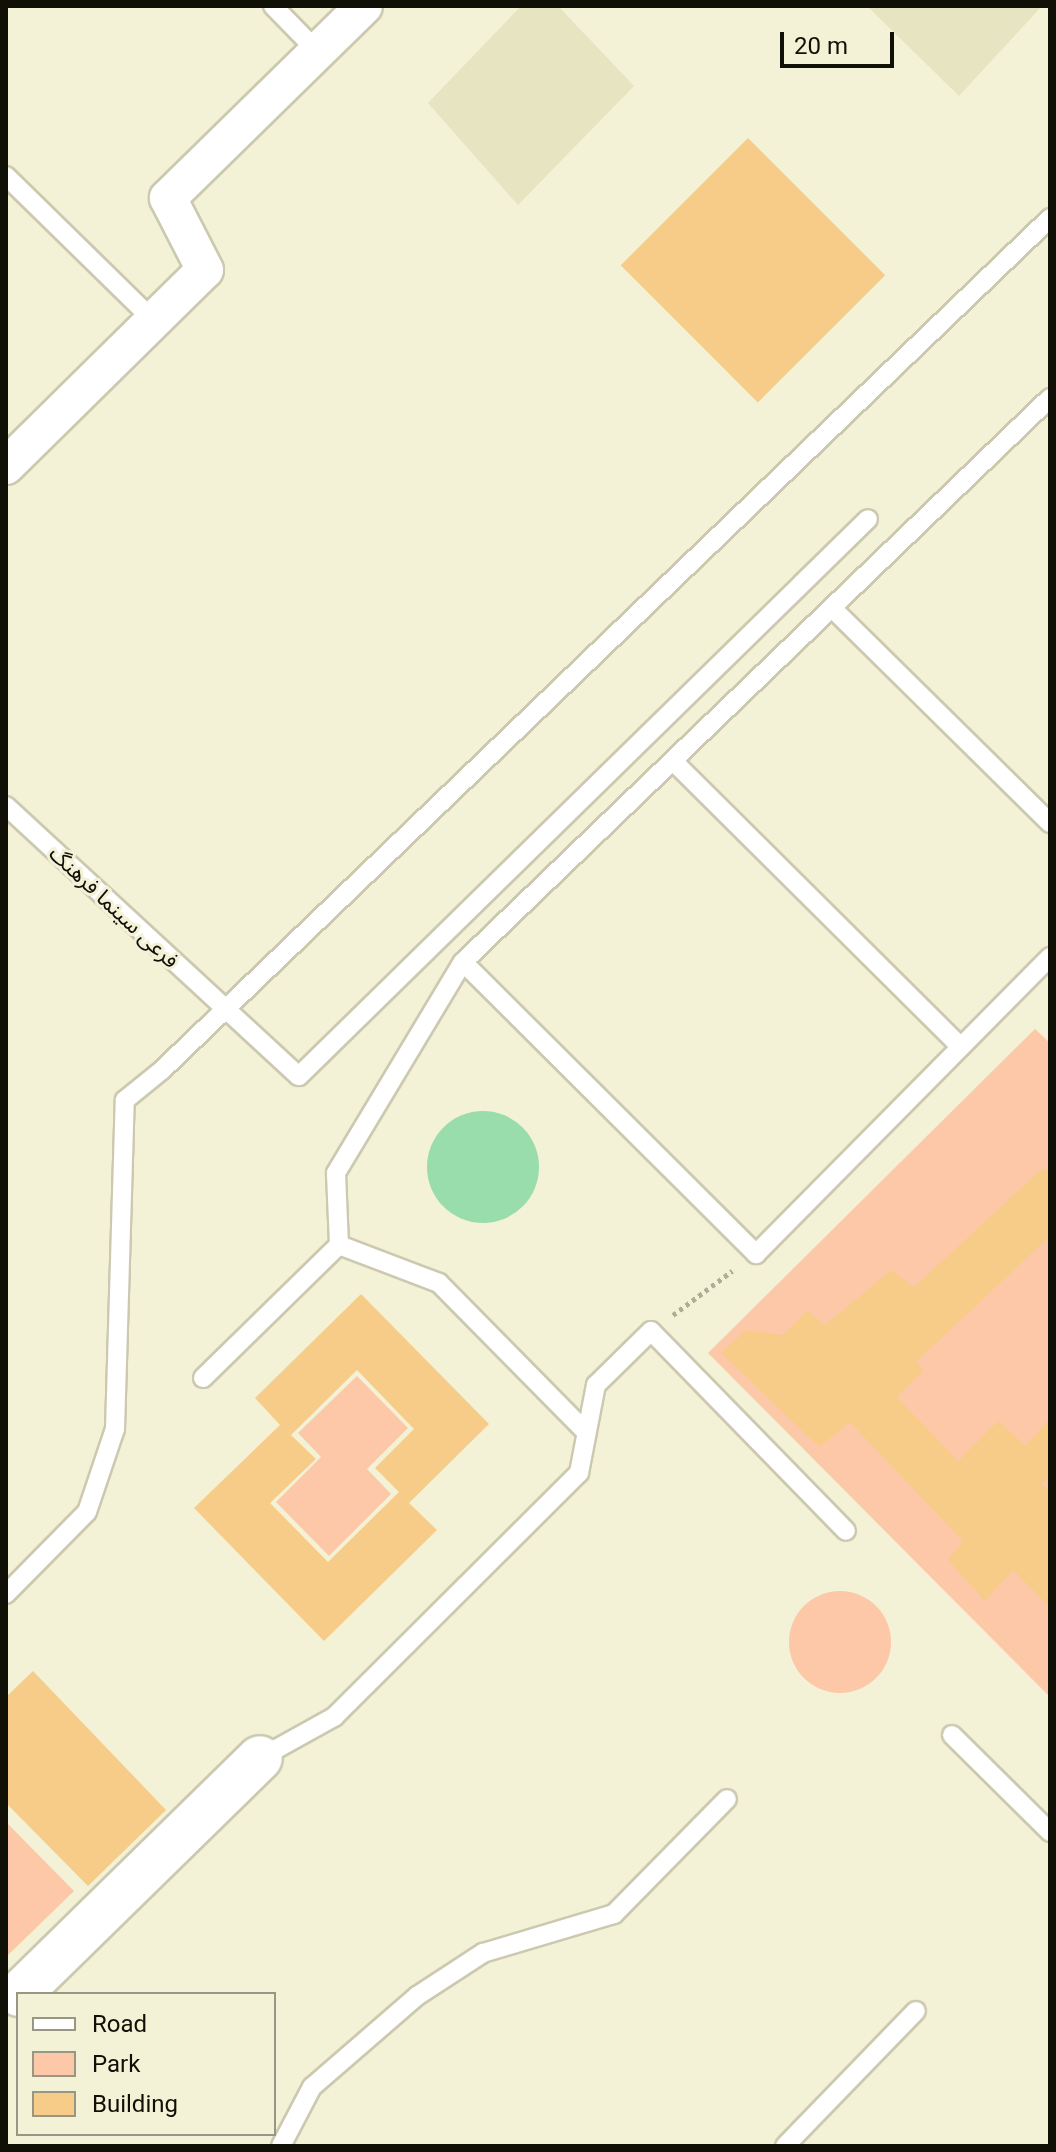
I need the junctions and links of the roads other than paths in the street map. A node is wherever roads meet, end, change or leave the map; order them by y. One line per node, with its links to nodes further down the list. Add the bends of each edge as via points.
1 (273, 6): 3 (lane)
2 (364, 6): 3 (street)
3 (317, 51): 6 (street, via 168,198 205,270)
4 (6, 176): 6 (lane)
5 (1050, 218): 17 (lane)
6 (154, 321): 9 (street)
7 (1043, 405): 8 (lane); 11 (lane)
8 (1050, 425)
9 (6, 466)
10 (868, 519): 17 (lane, فرعی سینما فرهنگ, via 299,1076)
11 (833, 609): 12 (lane); 14 (lane)
12 (674, 762): 16 (lane); 18 (lane)
13 (6, 806): 17 (lane, فرعی سینما فرهنگ)
14 (1050, 823)
15 (1050, 957): 18 (lane)
16 (463, 962): 18 (lane, via 756,1254); 19 (lane, via 336,1173)
17 (223, 1009): 23 (lane, via 125,1100 115,1429 87,1512)
18 (961, 1047)
19 (339, 1245): 20 (lane); 21 (lane, via 439,1283)
20 (203, 1378)
21 (586, 1432): 22 (lane, via 596,1385 651,1331); 25 (lane, via 579,1473 334,1717)
22 (846, 1531)
23 (6, 1594)
24 (952, 1735): 27 (lane)
25 (260, 1758): 28 (street)
26 (727, 1799): 30 (lane, via 614,1914 483,1953 417,1996 312,2087)
27 (1050, 1832)
28 (22, 1992)
29 (916, 2011): 31 (lane)
30 (281, 2146)
31 (785, 2146)

